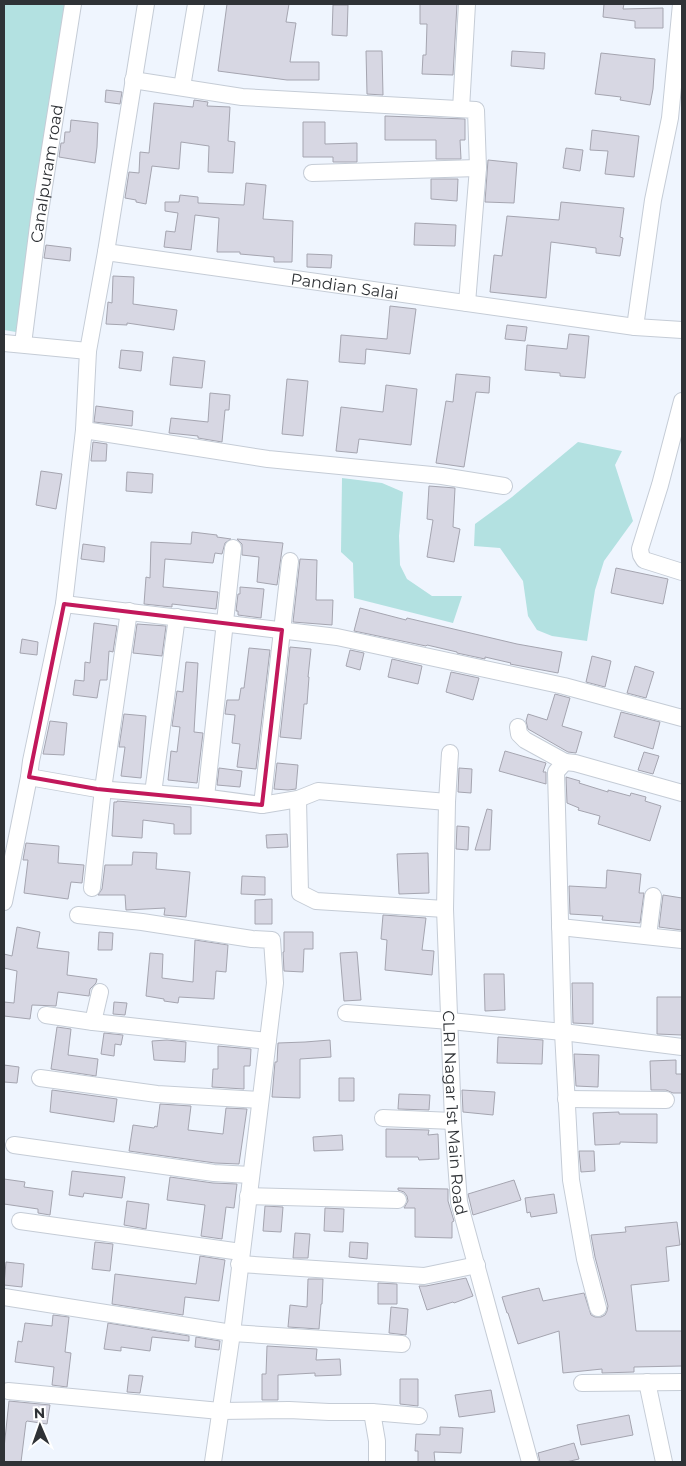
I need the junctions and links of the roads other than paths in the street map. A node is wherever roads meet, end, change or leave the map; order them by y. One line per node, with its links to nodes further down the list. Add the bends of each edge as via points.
1 (73, 4): 16 (street, Canalpuram road, via 39,218)
2 (146, 4): 6 (street)
3 (196, 4): 7 (street)
4 (467, 4): 8 (street)
5 (681, 4): 13 (street, via 670,118 653,200)
6 (133, 80): 7 (street); 11 (street)
7 (182, 88): 8 (street, via 242,97)
8 (461, 109): 9 (street, via 476,110)
9 (478, 168): 10 (street); 12 (street)
10 (312, 173)
11 (106, 252): 12 (street, Pandian Salai); 17 (street)
12 (467, 303): 13 (street, Pandian Salai)
13 (636, 327): 14 (street, Pandian Salai)
14 (682, 330)
15 (4, 343): 16 (street)
16 (23, 344): 17 (street)
17 (88, 350): 19 (street)
18 (682, 401): 23 (street, via 640,549 644,560)
19 (84, 430): 20 (street, via 268,459 442,476); 24 (street)
20 (504, 486)
21 (233, 548): 27 (street)
22 (290, 560): 28 (street)
23 (682, 572)
24 (64, 604): 25 (street); 33 (street)
25 (128, 611): 26 (street); 34 (street)
26 (177, 617): 27 (street); 35 (street)
27 (225, 623): 28 (street); 37 (street)
28 (282, 630): 29 (street, via 337,637 536,680); 40 (street)
29 (682, 718)
30 (518, 727): 32 (street, via 525,740)
31 (450, 753): 39 (street, CLRI Nagar 1st Main Road)
32 (565, 762): 36 (street); 46 (street, via 556,772)
33 (29, 777): 34 (street); 43 (street)
34 (102, 789): 35 (street); 41 (street)
35 (153, 793): 37 (street)
36 (682, 793)
37 (206, 797): 40 (street)
38 (298, 800): 39 (street, via 318,791); 40 (street); 44 (street, via 300,893 316,901)
39 (447, 802): 44 (street, CLRI Nagar 1st Main Road)
40 (262, 805)
41 (92, 888)
42 (653, 896): 47 (street)
43 (4, 902)
44 (445, 909): 52 (street, CLRI Nagar 1st Main Road)
45 (78, 915): 55 (street, via 272,940 275,982)
46 (560, 927): 47 (street); 54 (street)
47 (648, 936): 48 (street)
48 (682, 940)
49 (100, 992): 53 (street)
50 (346, 1014): 52 (street)
51 (46, 1015): 53 (street)
52 (450, 1020): 54 (street); 62 (street, CLRI Nagar 1st Main Road)
53 (93, 1022): 55 (street)
54 (563, 1032): 56 (street); 58 (street)
55 (268, 1041): 59 (street)
56 (682, 1047)
57 (40, 1078): 59 (street, via 157,1094)
58 (566, 1099): 60 (street); 71 (street, via 571,1180 585,1259)
59 (260, 1100): 64 (street)
60 (666, 1100)
61 (382, 1118): 62 (street)
62 (453, 1121): 69 (street, CLRI Nagar 1st Main Road, via 459,1202)
63 (14, 1145): 64 (street, via 214,1173)
64 (251, 1175): 65 (street)
65 (248, 1196): 66 (street); 68 (street)
66 (398, 1200)
67 (20, 1221): 68 (street)
68 (240, 1258): 69 (street, via 424,1276); 72 (street)
69 (477, 1265): 83 (street, CLRI Nagar 1st Main Road)
70 (4, 1296): 72 (street)
71 (598, 1308)
72 (232, 1333): 73 (street); 78 (street)
73 (402, 1344)
74 (647, 1382): 75 (street); 76 (street); 84 (street)
75 (682, 1382)
76 (582, 1383)
77 (8, 1391): 78 (street)
78 (220, 1411): 79 (street); 81 (street)
79 (372, 1412): 80 (street); 82 (street)
80 (419, 1416)
81 (214, 1462)
82 (377, 1462)
83 (530, 1462)
84 (664, 1462)

